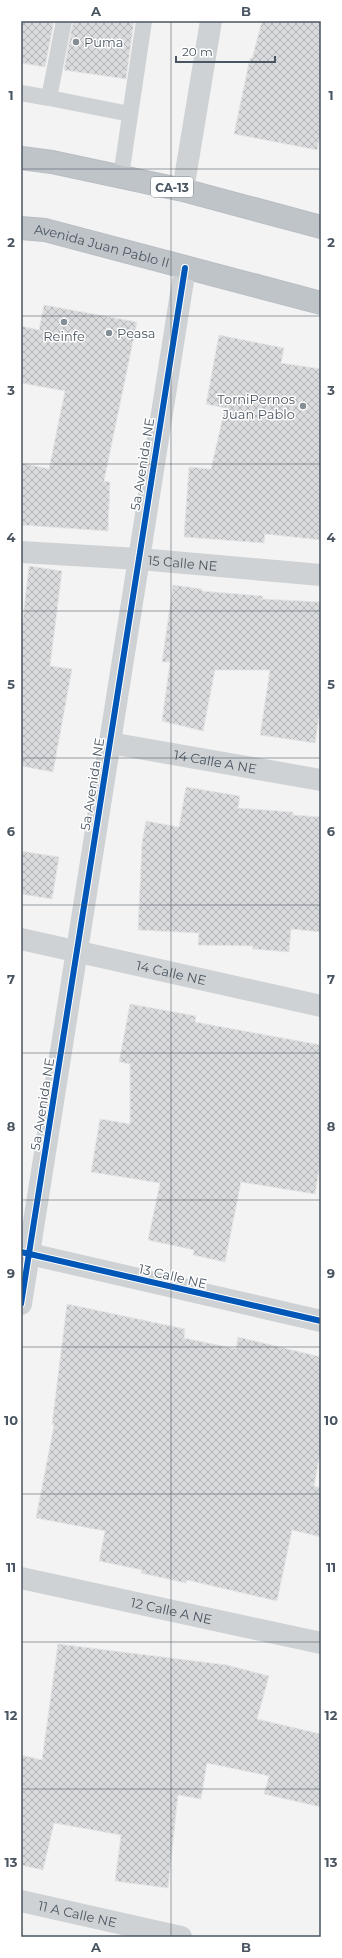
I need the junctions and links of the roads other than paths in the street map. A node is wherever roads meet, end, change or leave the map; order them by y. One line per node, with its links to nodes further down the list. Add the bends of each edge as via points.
1 (64, 21): 5 (lane)
2 (144, 21): 6 (lane)
3 (211, 21): 9 (street)
4 (21, 93): 5 (lane)
5 (49, 98): 6 (lane)
6 (130, 114): 8 (lane)
7 (21, 158): 8 (highway, CA-13)
8 (121, 176): 9 (highway, CA-13)
9 (184, 190): 10 (highway, CA-13)
10 (321, 227)
11 (21, 228): 12 (highway, Avenida Juan Pablo II, via 45,230)
12 (185, 268): 13 (highway, Avenida Juan Pablo II); 15 (street, 5a Avenida NE)
13 (321, 303)
14 (21, 552): 15 (street, 15 Calle NE)
15 (139, 559): 16 (street, 15 Calle NE); 17 (street, 5a Avenida NE)
16 (321, 575)
17 (110, 743): 18 (street, 14 Calle A NE); 20 (street, 5a Avenida NE)
18 (321, 780)
19 (21, 939): 20 (street, 14 Calle NE)
20 (77, 952): 21 (street, 14 Calle NE); 22 (street, 5a Avenida NE)
21 (321, 1006)
22 (25, 1253): 23 (street, 5a Avenida NE); 24 (street, 13 Calle NE)
23 (21, 1304)
24 (321, 1321)
25 (21, 1578): 26 (street, 12 Calle A NE)
26 (321, 1643)
27 (21, 1901): 28 (street, 11 A Calle NE)
28 (181, 1937)

